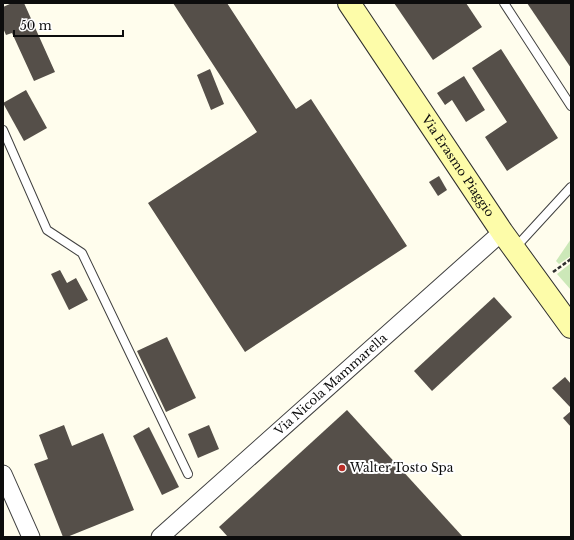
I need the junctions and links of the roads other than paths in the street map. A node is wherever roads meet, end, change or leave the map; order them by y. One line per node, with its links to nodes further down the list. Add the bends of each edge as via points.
1 (350, 3): 6 (street, Via Erasmo Piaggio)
2 (504, 3): 3 (lane)
3 (571, 106)
4 (3, 130): 10 (lane, via 47,230 82,253)
5 (571, 187): 7 (lane)
6 (502, 232): 7 (street, Via Erasmo Piaggio); 12 (street, Via Nicola Mammarella)
7 (514, 250): 8 (street, Via Erasmo Piaggio)
8 (571, 327)
9 (3, 474): 11 (street)
10 (188, 474)
11 (31, 537)
12 (160, 537)

